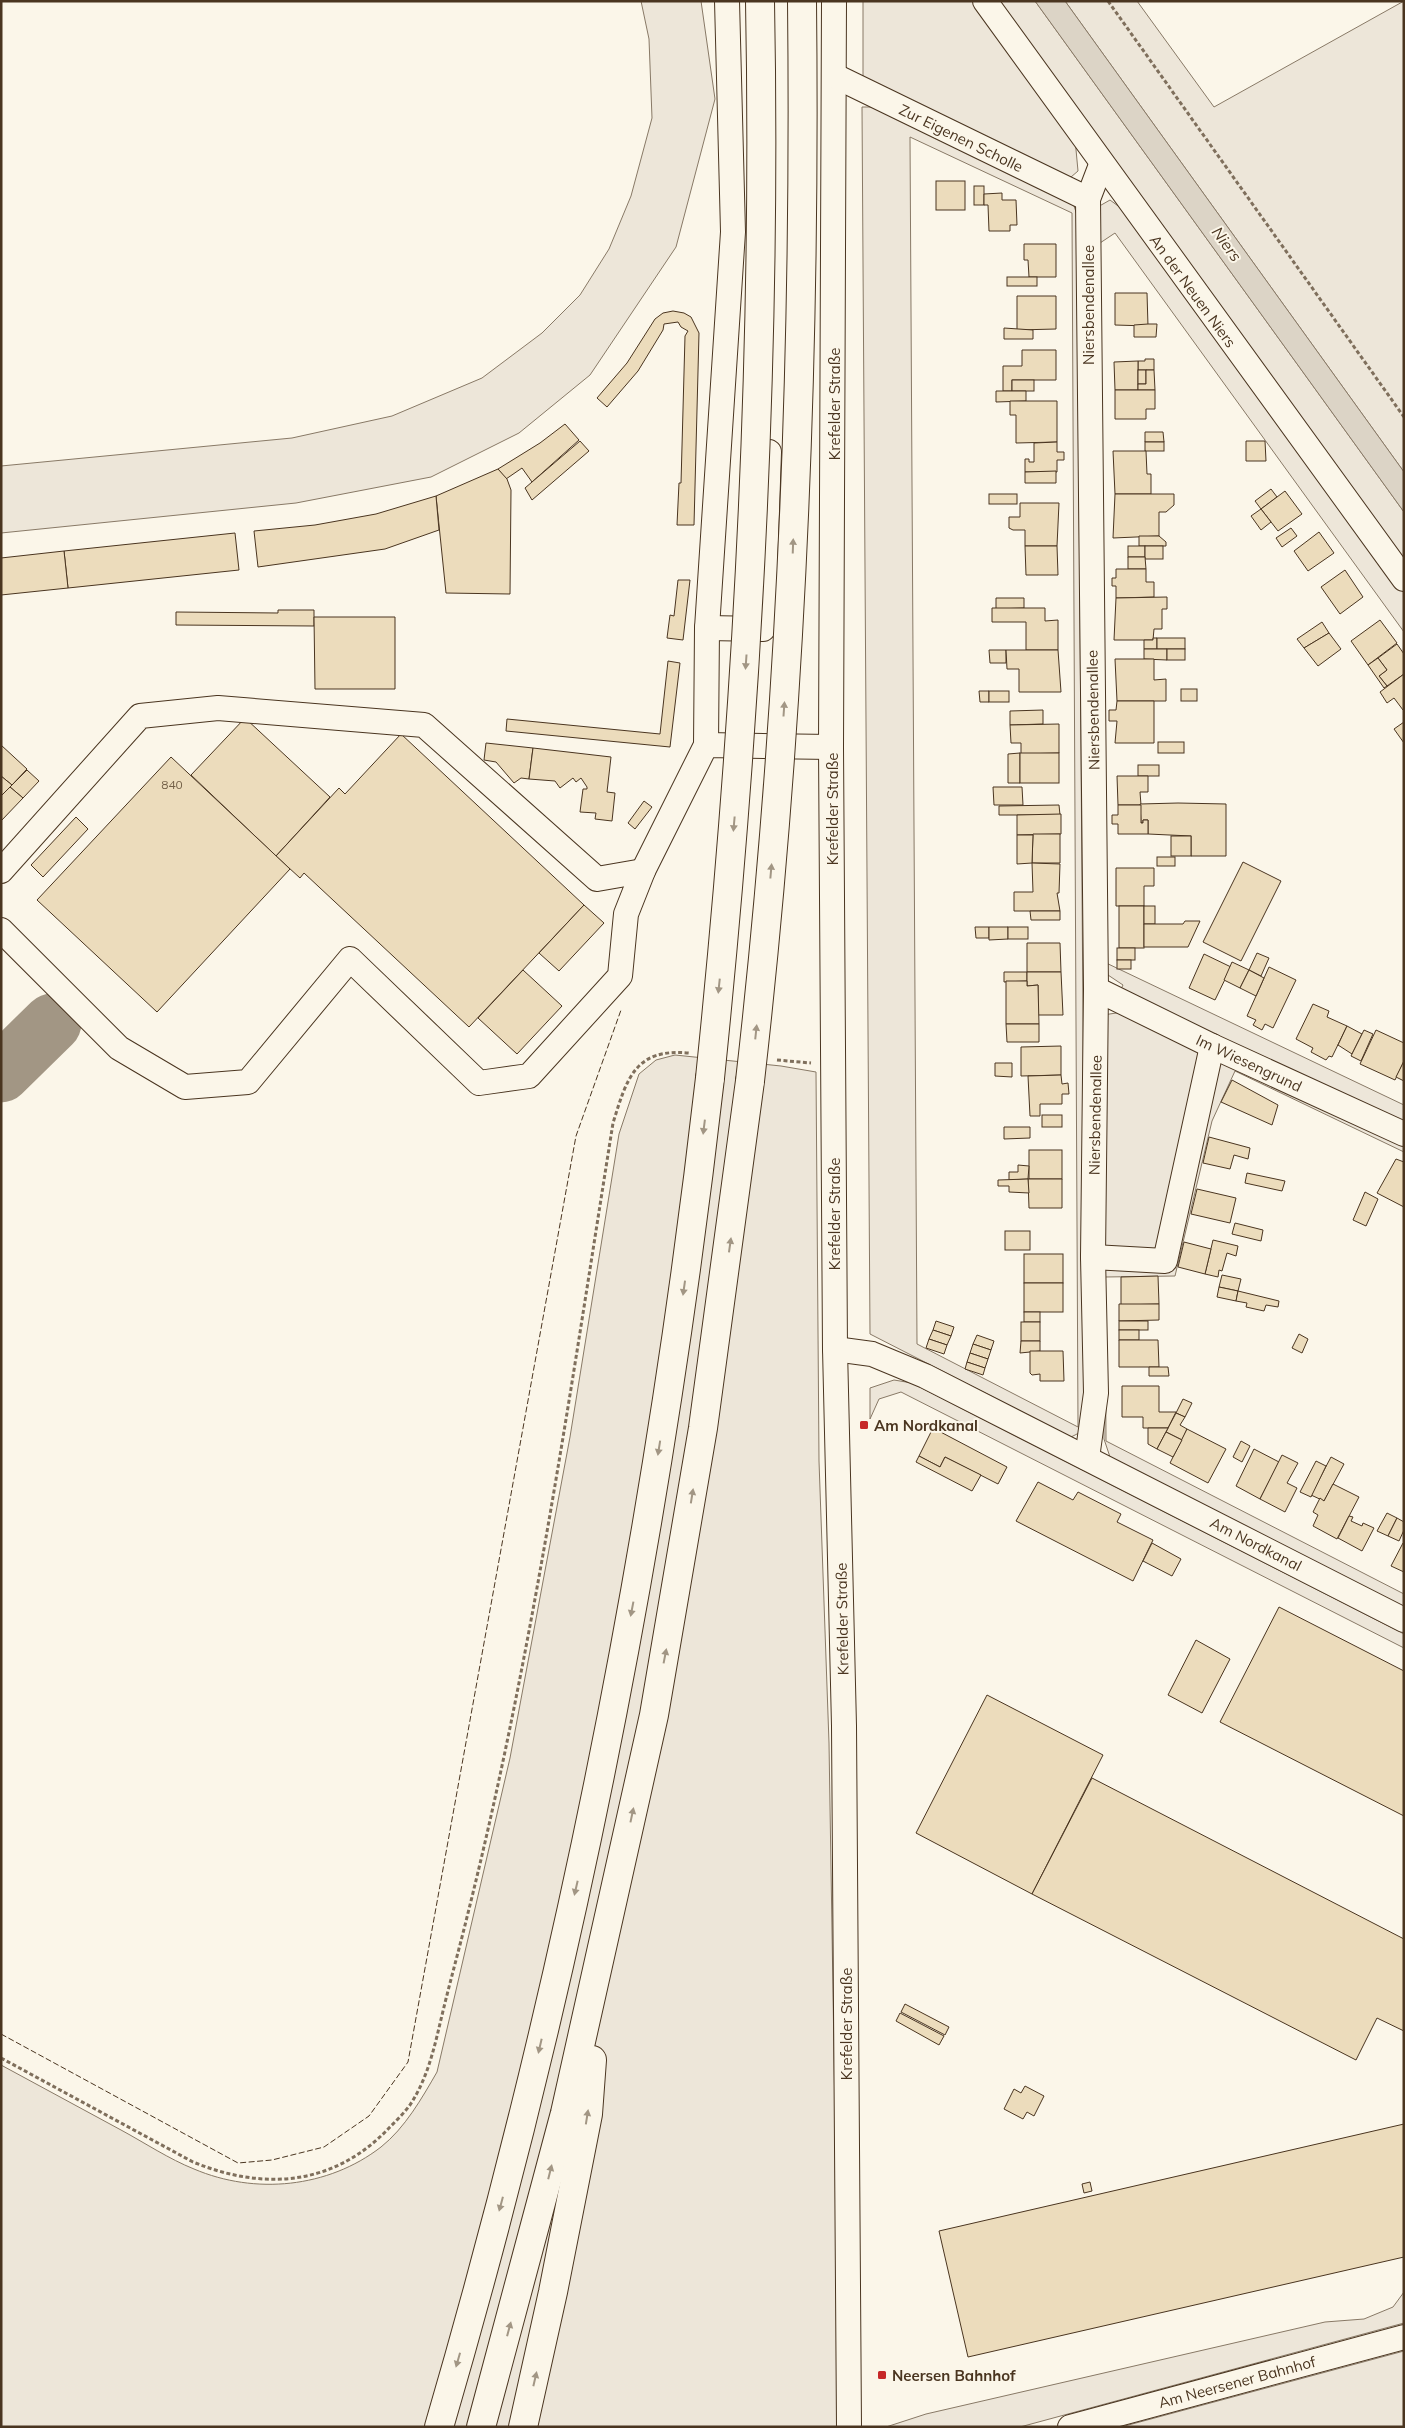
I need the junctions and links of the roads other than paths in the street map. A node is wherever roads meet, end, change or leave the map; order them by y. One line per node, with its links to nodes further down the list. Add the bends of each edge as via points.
1 (727, 1): 11 (street, via 733,232)
2 (760, 1): 26 (highway, one-way to 26, bridge, via 759,337 749,615 731,862 689,1250 664,1419 612,1716 581,1868 502,2199)
3 (773, 1): 11 (street, via 771,384 763,629)
4 (802, 1): 24 (highway, one-way to 4, bridge, via 654,1715 684,1548 720,1315 750,1081 774,836 792,564 802,247)
5 (834, 1): 7 (street, Krefelder Straße)
6 (985, 1): 8 (street, An der Neuen Niers)
7 (835, 76): 9 (street, Zur Eigenen Scholle); 13 (street, Krefelder Straße)
8 (1102, 165): 9 (street, Niersbendenallee); 10 (street, An der Neuen Niers)
9 (1088, 199): 17 (street, Niersbendenallee)
10 (1404, 580)
11 (707, 628): 12 (street)
12 (706, 745): 13 (street); 15 (street)
13 (831, 747): 21 (street, Krefelder Straße)
14 (1, 871): 15 (street, via 140,716 218,708 424,725 597,879)
15 (643, 871): 16 (street, via 626,914 620,976 529,1076 479,1083 350,958 248,1082 185,1087 119,1048)
16 (1, 930)
17 (1096, 989): 18 (street, Im Wiesengrund); 20 (street, Niersbendenallee)
18 (1212, 1046): 19 (street, Im Wiesengrund); 20 (street, via 1165,1261)
19 (1404, 1134)
20 (1093, 1257): 22 (street, Niersbendenallee, via 1096,1393)
21 (835, 1349): 22 (street, Am Nordkanal, via 872,1354 905,1367); 29 (street, Krefelder Straße, via 844,1726)
22 (1087, 1458): 23 (street, Am Nordkanal)
23 (1404, 1620)
24 (601, 1960): 27 (highway, one-way to 24, via 536,2227); 28 (highway, one-way to 24, via 554,2292 588,2114)
25 (1404, 2337): 30 (street, Am Neersener Bahnhof)
26 (439, 2424)
27 (481, 2427)
28 (523, 2427)
29 (849, 2427)
30 (1070, 2427)

